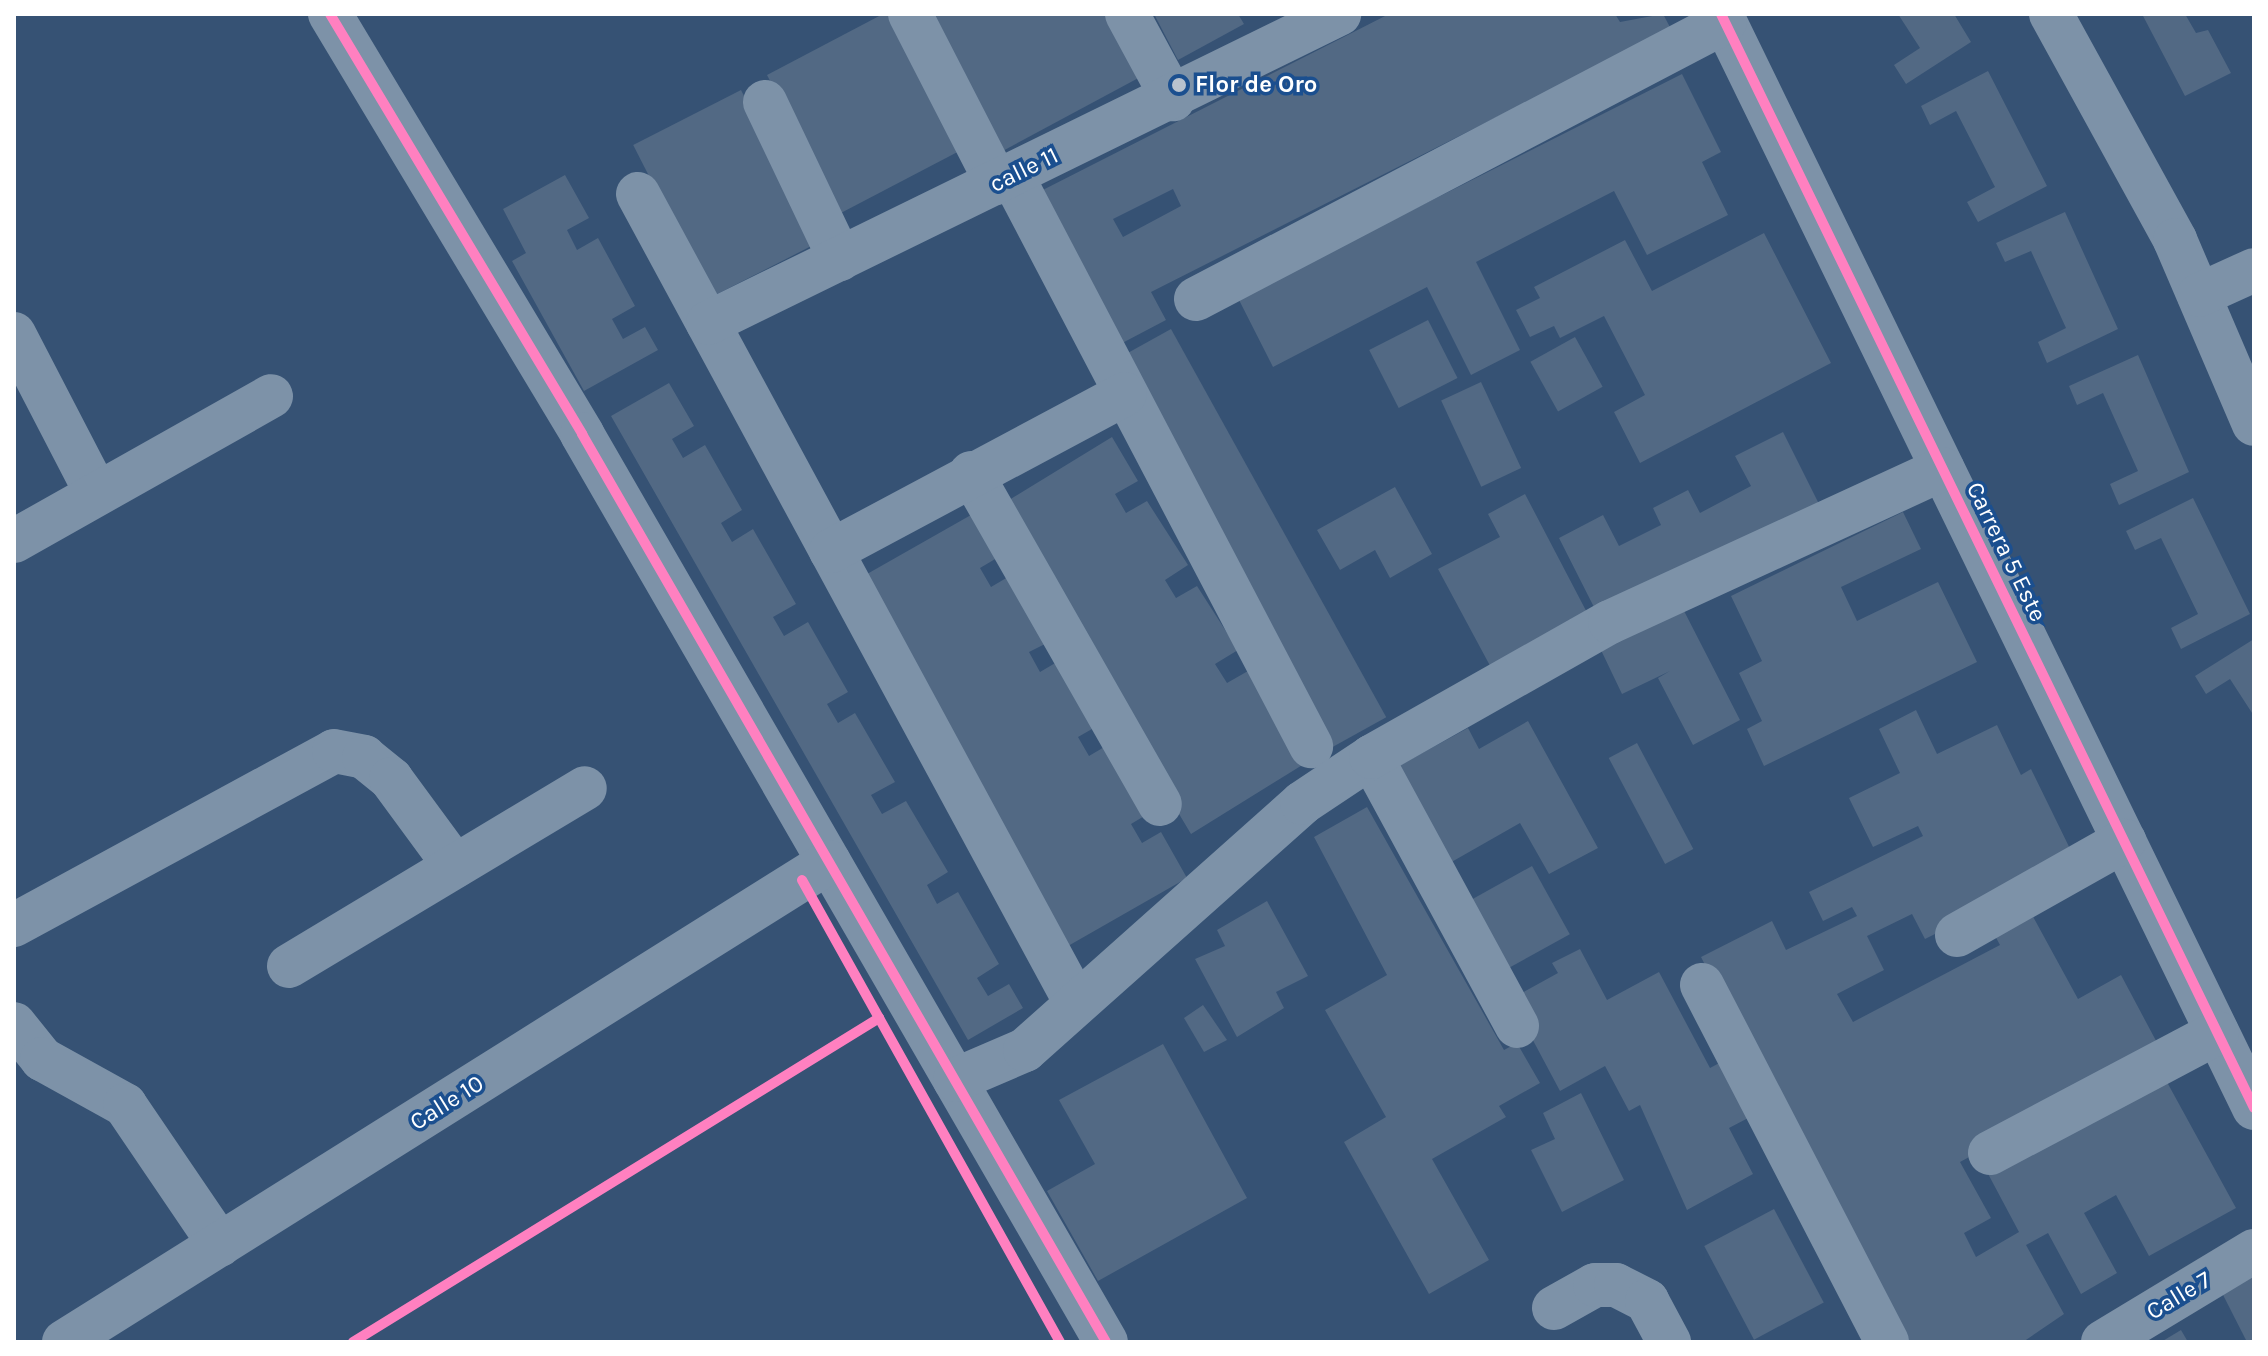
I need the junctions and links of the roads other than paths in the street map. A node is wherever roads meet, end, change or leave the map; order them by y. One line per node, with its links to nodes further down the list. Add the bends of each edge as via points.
1 (330, 14): 30 (street)
2 (910, 14): 9 (street)
3 (1127, 14): 7 (street)
4 (1339, 14): 7 (street, calle 11)
5 (2051, 14): 13 (street)
6 (1723, 18): 14 (street); 20 (street, Carrera 5 Este)
7 (1173, 99): 9 (street, calle 11)
8 (765, 102): 11 (street)
9 (1004, 180): 11 (street, calle 11); 17 (street)
10 (638, 194): 15 (street)
11 (840, 259): 15 (street, calle 11)
12 (2254, 270): 13 (street)
13 (2199, 295): 19 (street)
14 (1196, 299)
15 (708, 323): 24 (street)
16 (14, 334): 22 (street)
17 (1125, 394): 21 (street); 25 (street)
18 (271, 396): 22 (street)
19 (2254, 424)
20 (1943, 469): 26 (street, via 1610,622); 29 (street, Carrera 5 Este)
21 (971, 473): 24 (street); 28 (street)
22 (97, 494): 23 (street)
23 (14, 541)
24 (831, 551): 36 (street)
25 (1311, 746)
26 (1371, 757): 36 (street, via 1302,803); 38 (street)
27 (585, 788): 31 (street)
28 (1160, 804)
29 (2124, 841): 33 (street); 39 (street, Carrera 5 Este)
30 (829, 862): 40 (street); 43 (street, Calle 10)
31 (455, 866): 32 (street, via 391,779 364,757 334,751); 34 (street)
32 (14, 925)
33 (1957, 935)
34 (289, 966)
35 (1702, 985): 49 (street)
36 (1076, 1003): 40 (street, via 1025,1050)
37 (14, 1024): 43 (street, via 42,1059 125,1105)
38 (1517, 1026)
39 (2217, 1033): 41 (street, Carrera 5 Este); 42 (street)
40 (955, 1080): 47 (street)
41 (2254, 1108)
42 (1990, 1153)
43 (220, 1245): 46 (street, Calle 10)
44 (2254, 1251): 50 (street, Calle 7)
45 (1554, 1308): 48 (street, via 1595,1285 1616,1285 1647,1301)
46 (64, 1342)
47 (1106, 1342)
48 (1669, 1342)
49 (1887, 1342)
50 (2103, 1342)

